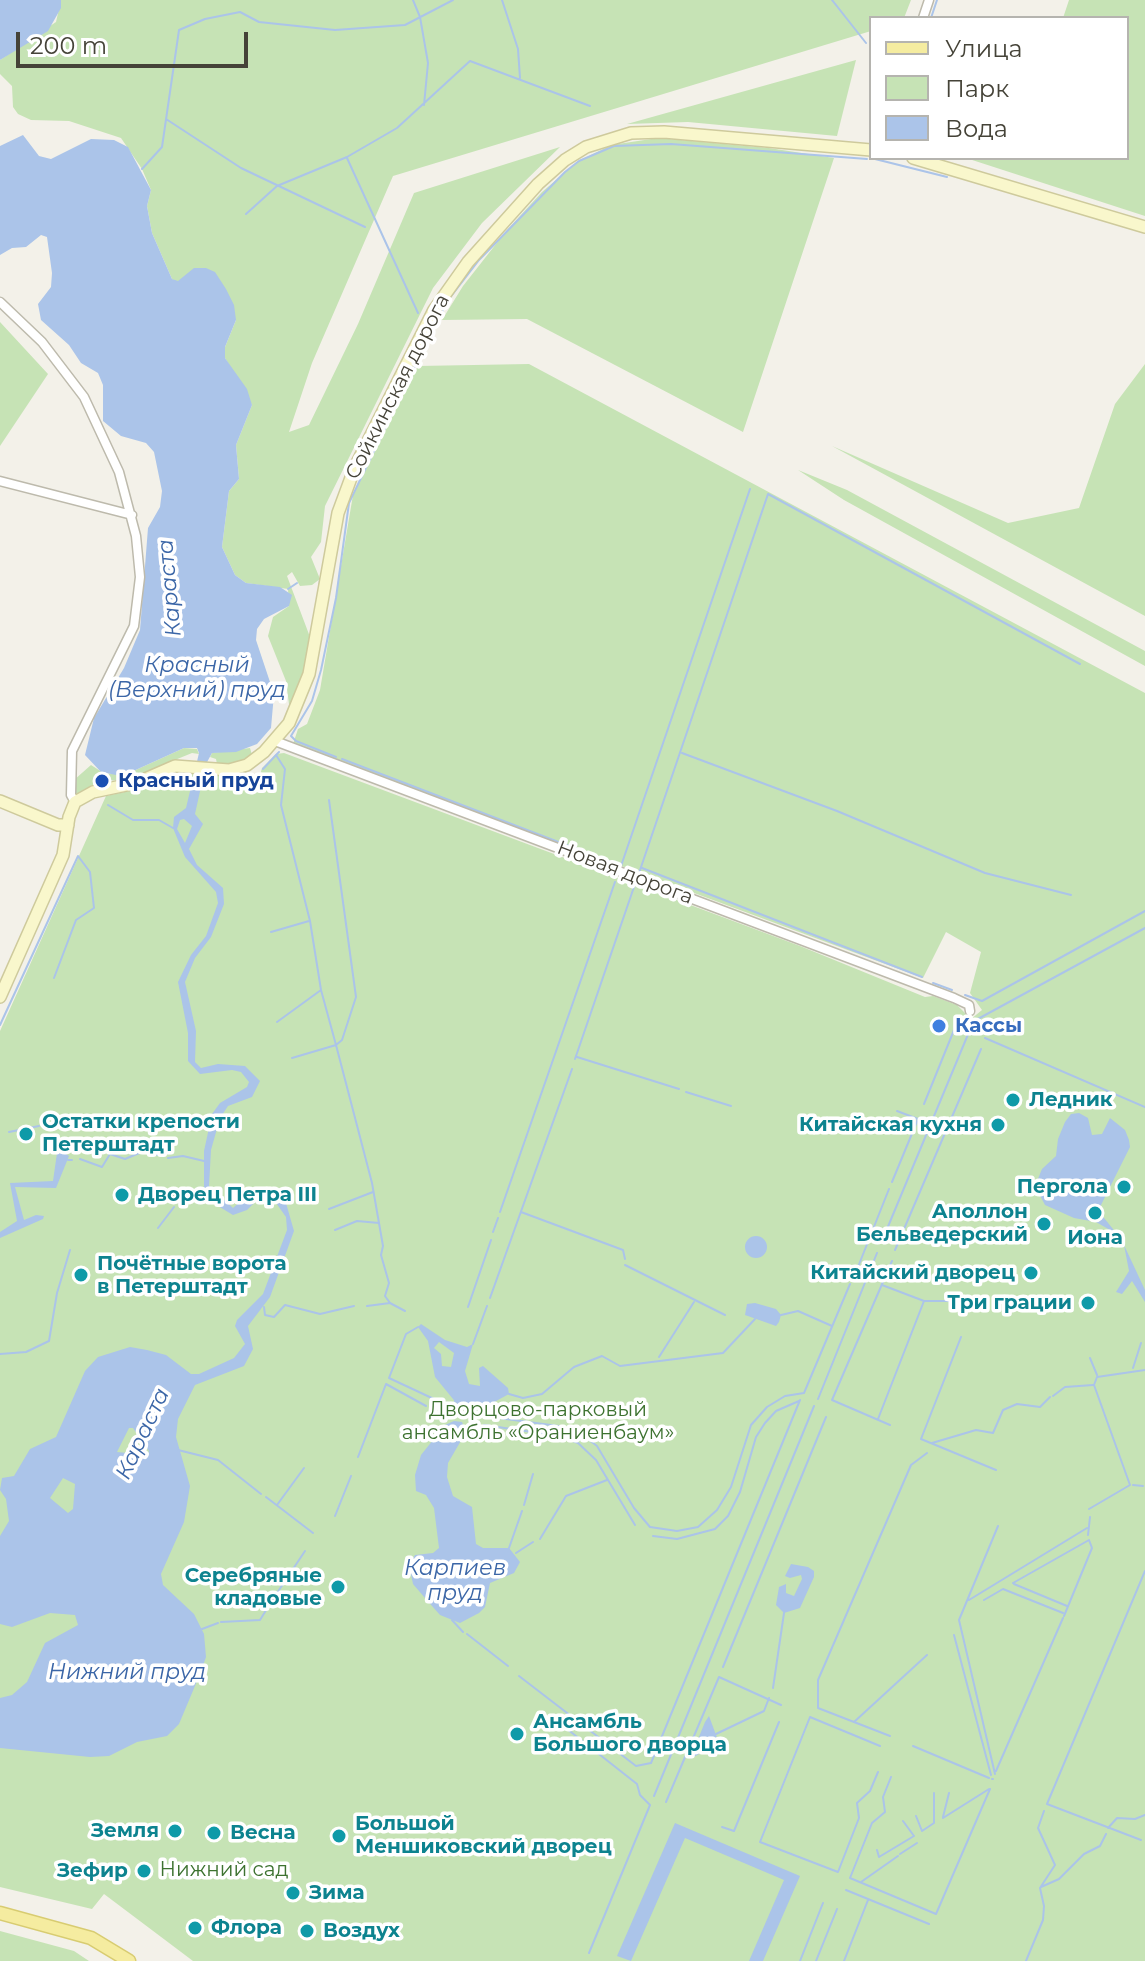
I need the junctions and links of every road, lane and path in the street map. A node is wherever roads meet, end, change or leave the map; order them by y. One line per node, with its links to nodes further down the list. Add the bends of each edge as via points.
1 (869, 150): 7 (main road, Сойкинская дорога, via 631,133 586,147 538,184 468,262 434,310 355,467 338,513 305,688)
2 (920, 160): 3 (main road)
3 (1145, 227)
4 (0, 302): 6 (street, via 42,342 84,397 119,472)
5 (0, 481): 6 (street)
6 (132, 515): 9 (street, via 140,577 134,626 72,751)
7 (275, 741): 9 (main road, Сойкинская дорога, via 247,765 229,770 175,766); 12 (street, Новая дорога, via 954,998 969,1005)
8 (0, 801): 10 (main road)
9 (75, 802): 10 (main road)
10 (68, 825): 11 (main road, via 63,855)
11 (0, 997)
12 (970, 1011)
13 (0, 1913): 14 (main road, via 91,1938)
14 (129, 1961)

